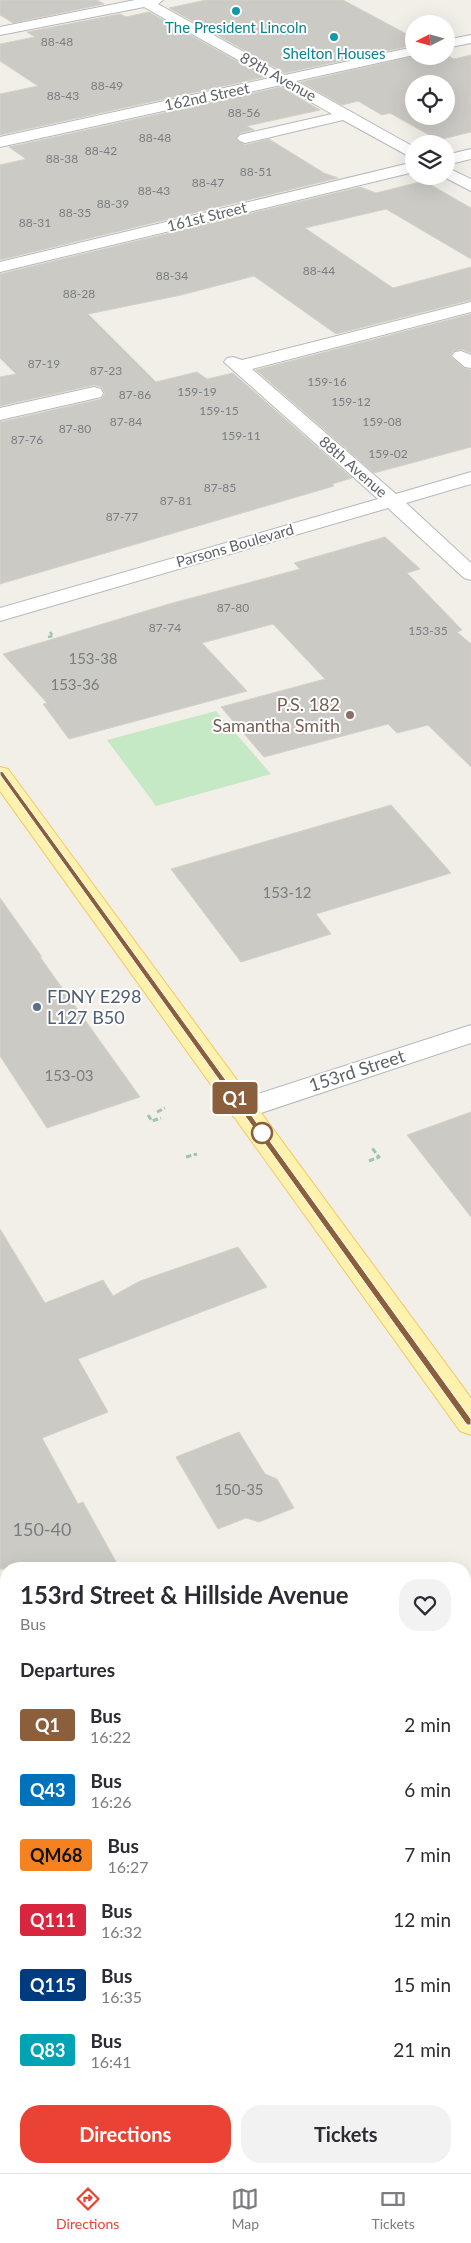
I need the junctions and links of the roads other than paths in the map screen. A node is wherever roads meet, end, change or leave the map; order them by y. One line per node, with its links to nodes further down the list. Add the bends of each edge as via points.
1 (148, 1): 2 (street); 6 (street, 89th Avenue)
2 (0, 32)
3 (471, 39): 4 (street)
4 (455, 42)
5 (405, 53): 6 (street, 162nd Street)
6 (284, 80): 7 (street, 89th Avenue); 9 (street, 162nd Street)
7 (346, 115): 8 (street); 10 (street, 89th Avenue)
8 (245, 138)
9 (0, 142)
10 (405, 149)
11 (471, 154): 12 (street)
12 (455, 158)
13 (405, 170): 16 (street, 161st Street)
14 (455, 177): 15 (street)
15 (471, 186)
16 (0, 267)
17 (471, 307): 21 (street, 88th Avenue, via 235,365)
18 (94, 393): 19 (street)
19 (0, 414)
20 (471, 478): 21 (street, Parsons Boulevard)
21 (392, 501): 22 (street, 88th Avenue); 23 (street, Parsons Boulevard)
22 (471, 574)
23 (0, 615)
24 (0, 774): 26 (main road)
25 (471, 1034): 26 (street, 153rd Street)
26 (244, 1109): 27 (main road)
27 (471, 1422)

